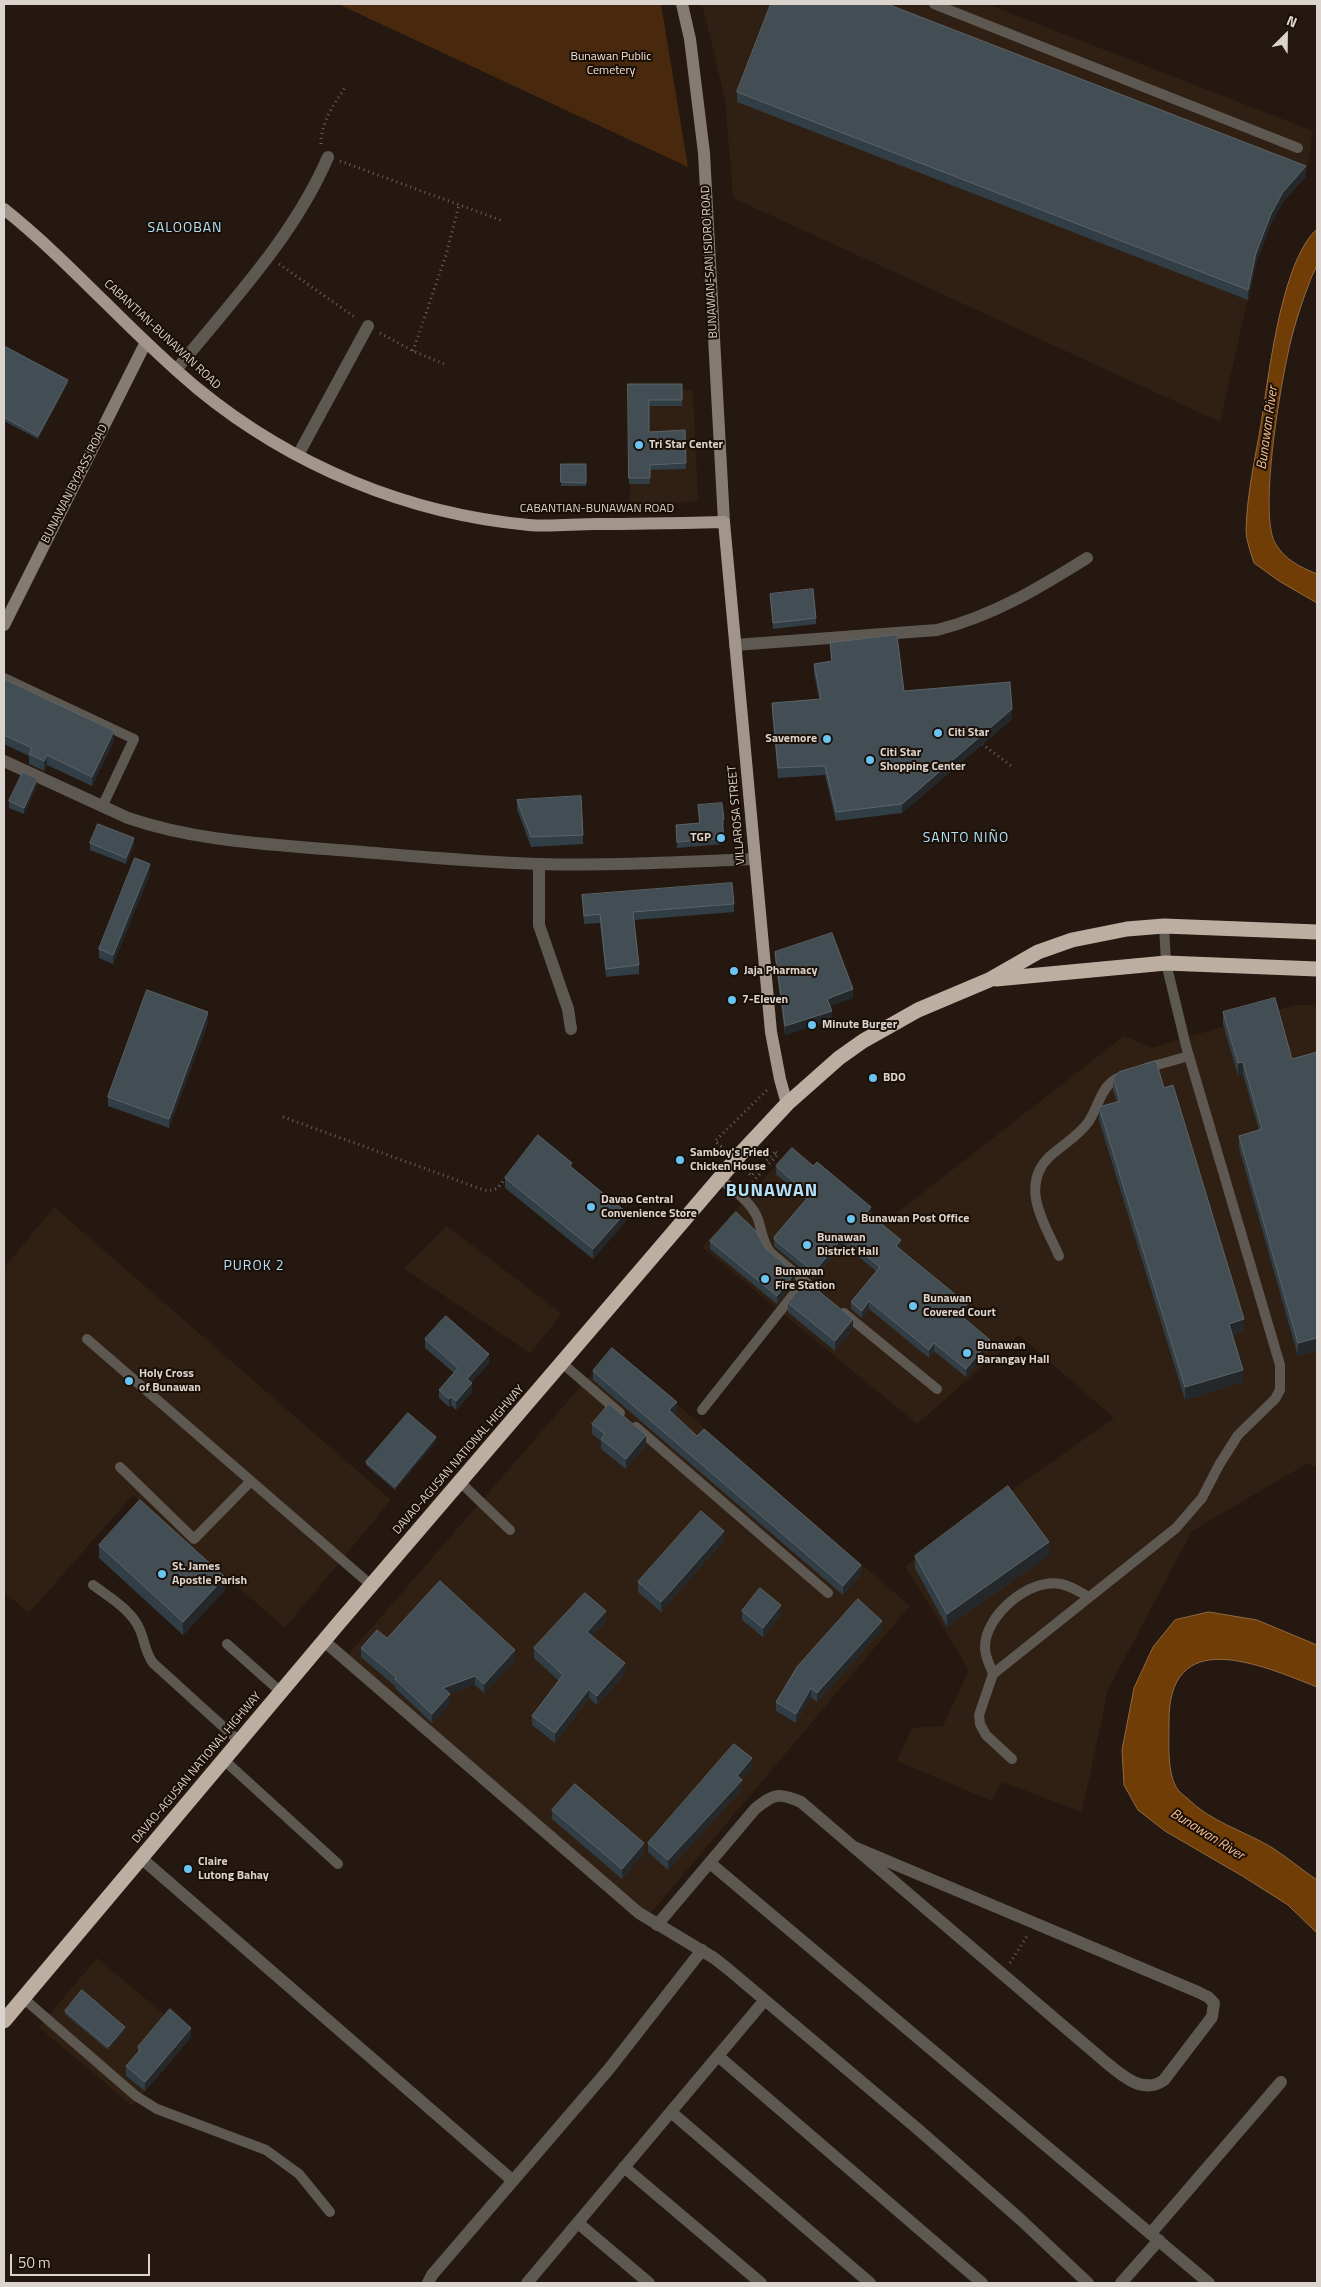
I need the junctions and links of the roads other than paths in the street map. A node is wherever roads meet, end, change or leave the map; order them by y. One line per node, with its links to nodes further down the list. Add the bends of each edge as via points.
1 (682, 4): 10 (main road, BUNAWAN-SAN ISIDRO ROAD, via 690,39 704,153)
2 (934, 4): 3 (lane)
3 (1298, 148)
4 (328, 157): 8 (street, via 304,207)
5 (4, 209): 7 (main road, CABANTIAN-BUNAWAN ROAD, via 68,265)
6 (368, 326): 9 (street)
7 (146, 342): 8 (main road, CABANTIAN-BUNAWAN ROAD); 12 (main road, BUNAWAN BYPASS ROAD)
8 (176, 370): 9 (main road, CABANTIAN-BUNAWAN ROAD, via 228,412)
9 (298, 456): 10 (main road, CABANTIAN-BUNAWAN ROAD, via 379,492 433,509 490,520 532,525)
10 (724, 522): 13 (main road, VILLAROSA STREET)
11 (1087, 558): 13 (street, via 996,611 936,630)
12 (4, 625)
13 (735, 645): 17 (main road, VILLAROSA STREET)
14 (4, 678): 16 (lane, via 134,739)
15 (4, 761): 16 (street)
16 (102, 807): 18 (street, via 149,825 204,837)
17 (755, 859): 18 (street); 26 (main road, VILLAROSA STREET, via 771,1032)
18 (539, 864): 24 (street, via 539,925 568,1009)
19 (1164, 926): 20 (highway, DAVAO-AGUSAN NATIONAL HIGHWAY); 21 (lane); 23 (highway, DAVAO-AGUSAN NATIONAL HIGHWAY, via 1127,929 1072,940 1038,952)
20 (1317, 932)
21 (1166, 963): 22 (highway, DAVAO-AGUSAN NATIONAL HIGHWAY); 23 (highway, DAVAO-AGUSAN NATIONAL HIGHWAY); 25 (lane)
22 (1317, 969)
23 (990, 980): 26 (highway, DAVAO-AGUSAN NATIONAL HIGHWAY, via 948,996 887,1026 839,1058)
24 (571, 1029)
25 (1189, 1056): 28 (lane, via 1109,1083 1088,1122 1041,1168 1033,1190); 41 (lane, via 1280,1365 1280,1390 1238,1435 1202,1498 1176,1528)
26 (787, 1104): 27 (highway, DAVAO-AGUSAN NATIONAL HIGHWAY)
27 (719, 1178): 29 (lane, via 753,1209 770,1252); 31 (highway, DAVAO-AGUSAN NATIONAL HIGHWAY)
28 (1059, 1256)
29 (804, 1281): 32 (lane); 33 (lane)
30 (87, 1339): 35 (lane)
31 (562, 1363): 36 (highway, DAVAO-AGUSAN NATIONAL HIGHWAY); 40 (lane)
32 (937, 1389)
33 (702, 1410)
34 (120, 1467): 35 (lane, via 194,1539)
35 (251, 1481): 39 (lane)
36 (460, 1482): 37 (lane); 39 (highway, DAVAO-AGUSAN NATIONAL HIGHWAY)
37 (510, 1530)
38 (92, 1585): 46 (lane, via 134,1621 153,1663)
39 (371, 1585): 42 (highway, DAVAO-AGUSAN NATIONAL HIGHWAY)
40 (828, 1593)
41 (1089, 1597): 44 (lane); 44 (lane, via 1060,1584 1043,1584 1011,1601 987,1636 986,1658)
42 (324, 1641): 45 (highway, DAVAO-AGUSAN NATIONAL HIGHWAY); 53 (street)
43 (228, 1644): 45 (lane)
44 (993, 1674): 47 (lane, via 979,1715 980,1724 986,1735)
45 (281, 1692): 46 (highway, DAVAO-AGUSAN NATIONAL HIGHWAY)
46 (240, 1742): 48 (highway, DAVAO-AGUSAN NATIONAL HIGHWAY)
47 (1012, 1759)
48 (224, 1760): 50 (highway, DAVAO-AGUSAN NATIONAL HIGHWAY); 52 (lane)
49 (854, 1847): 49 (street, via 1132,2082 1146,2086 1164,2080 1212,2018 1214,2003 1208,1997); 51 (street, via 801,1802 777,1794 755,1809)
50 (141, 1858): 55 (highway, DAVAO-AGUSAN NATIONAL HIGHWAY); 62 (street)
51 (710, 1863): 53 (street); 65 (street)
52 (338, 1864)
53 (657, 1925): 54 (street)
54 (702, 1950): 56 (street); 62 (street, via 609,2070)
55 (24, 1998): 57 (highway, DAVAO-AGUSAN NATIONAL HIGHWAY); 63 (lane, via 136,2096 157,2108 266,2150 299,2174)
56 (764, 2001): 58 (street); 72 (street, via 920,2131)
57 (4, 2021)
58 (718, 2056): 60 (street); 71 (street)
59 (1281, 2082): 65 (street)
60 (670, 2112): 61 (street); 70 (street)
61 (624, 2167): 64 (street); 69 (street)
62 (512, 2180): 67 (street)
63 (330, 2212)
64 (578, 2223): 66 (street); 68 (street)
65 (1155, 2236): 73 (street); 74 (street)
66 (530, 2282)
67 (428, 2283)
68 (649, 2283)
69 (761, 2283)
70 (870, 2283)
71 (982, 2283)
72 (1088, 2283)
73 (1122, 2283)
74 (1209, 2283)

